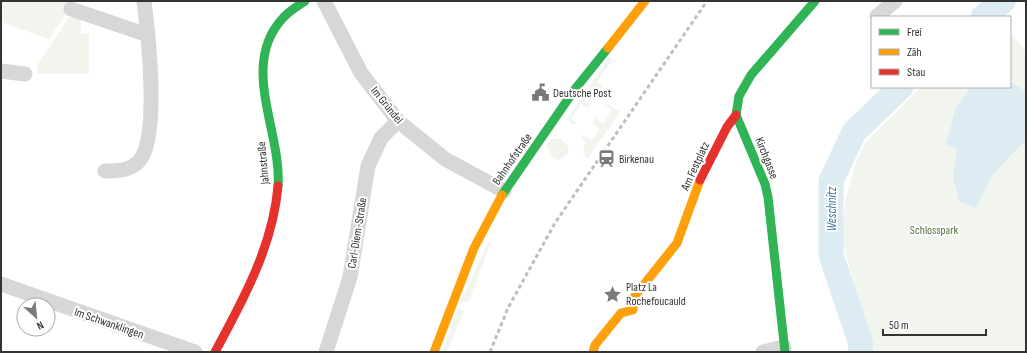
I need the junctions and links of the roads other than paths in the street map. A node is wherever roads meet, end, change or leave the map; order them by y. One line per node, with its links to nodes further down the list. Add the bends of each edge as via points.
1 (144, 1): 9 (street)
2 (305, 1): 19 (street, Jahnstraße, via 280,20 266,44 263,86 278,168 271,230 250,287)
3 (324, 1): 13 (street, Im Gründel, via 361,73)
4 (645, 1): 15 (street, Bahnhofstraße, via 575,89)
5 (815, 1): 12 (street, via 751,76 739,96)
6 (895, 1): 8 (street)
7 (71, 9): 9 (street)
8 (877, 16)
9 (148, 35): 14 (street, via 150,119 147,144 139,161 122,172)
10 (1, 71): 11 (street)
11 (26, 74)
12 (736, 115): 17 (street, Kirchgasse, via 768,197); 22 (street, Am Festplatz, via 726,128 701,179 677,243 634,297 633,310 621,313 595,345)
13 (398, 121): 15 (street, Im Gründel, via 444,159); 20 (street, Carl-Diem-Straße, via 381,138 368,166 350,277)
14 (105, 171)
15 (504, 191): 21 (street, Bahnhofstraße, via 474,248)
16 (1, 284): 18 (street, Im Schwanklingen)
17 (785, 349): 23 (street)
18 (195, 352)
19 (215, 352)
20 (326, 352)
21 (434, 352)
22 (593, 352)
23 (764, 352)

